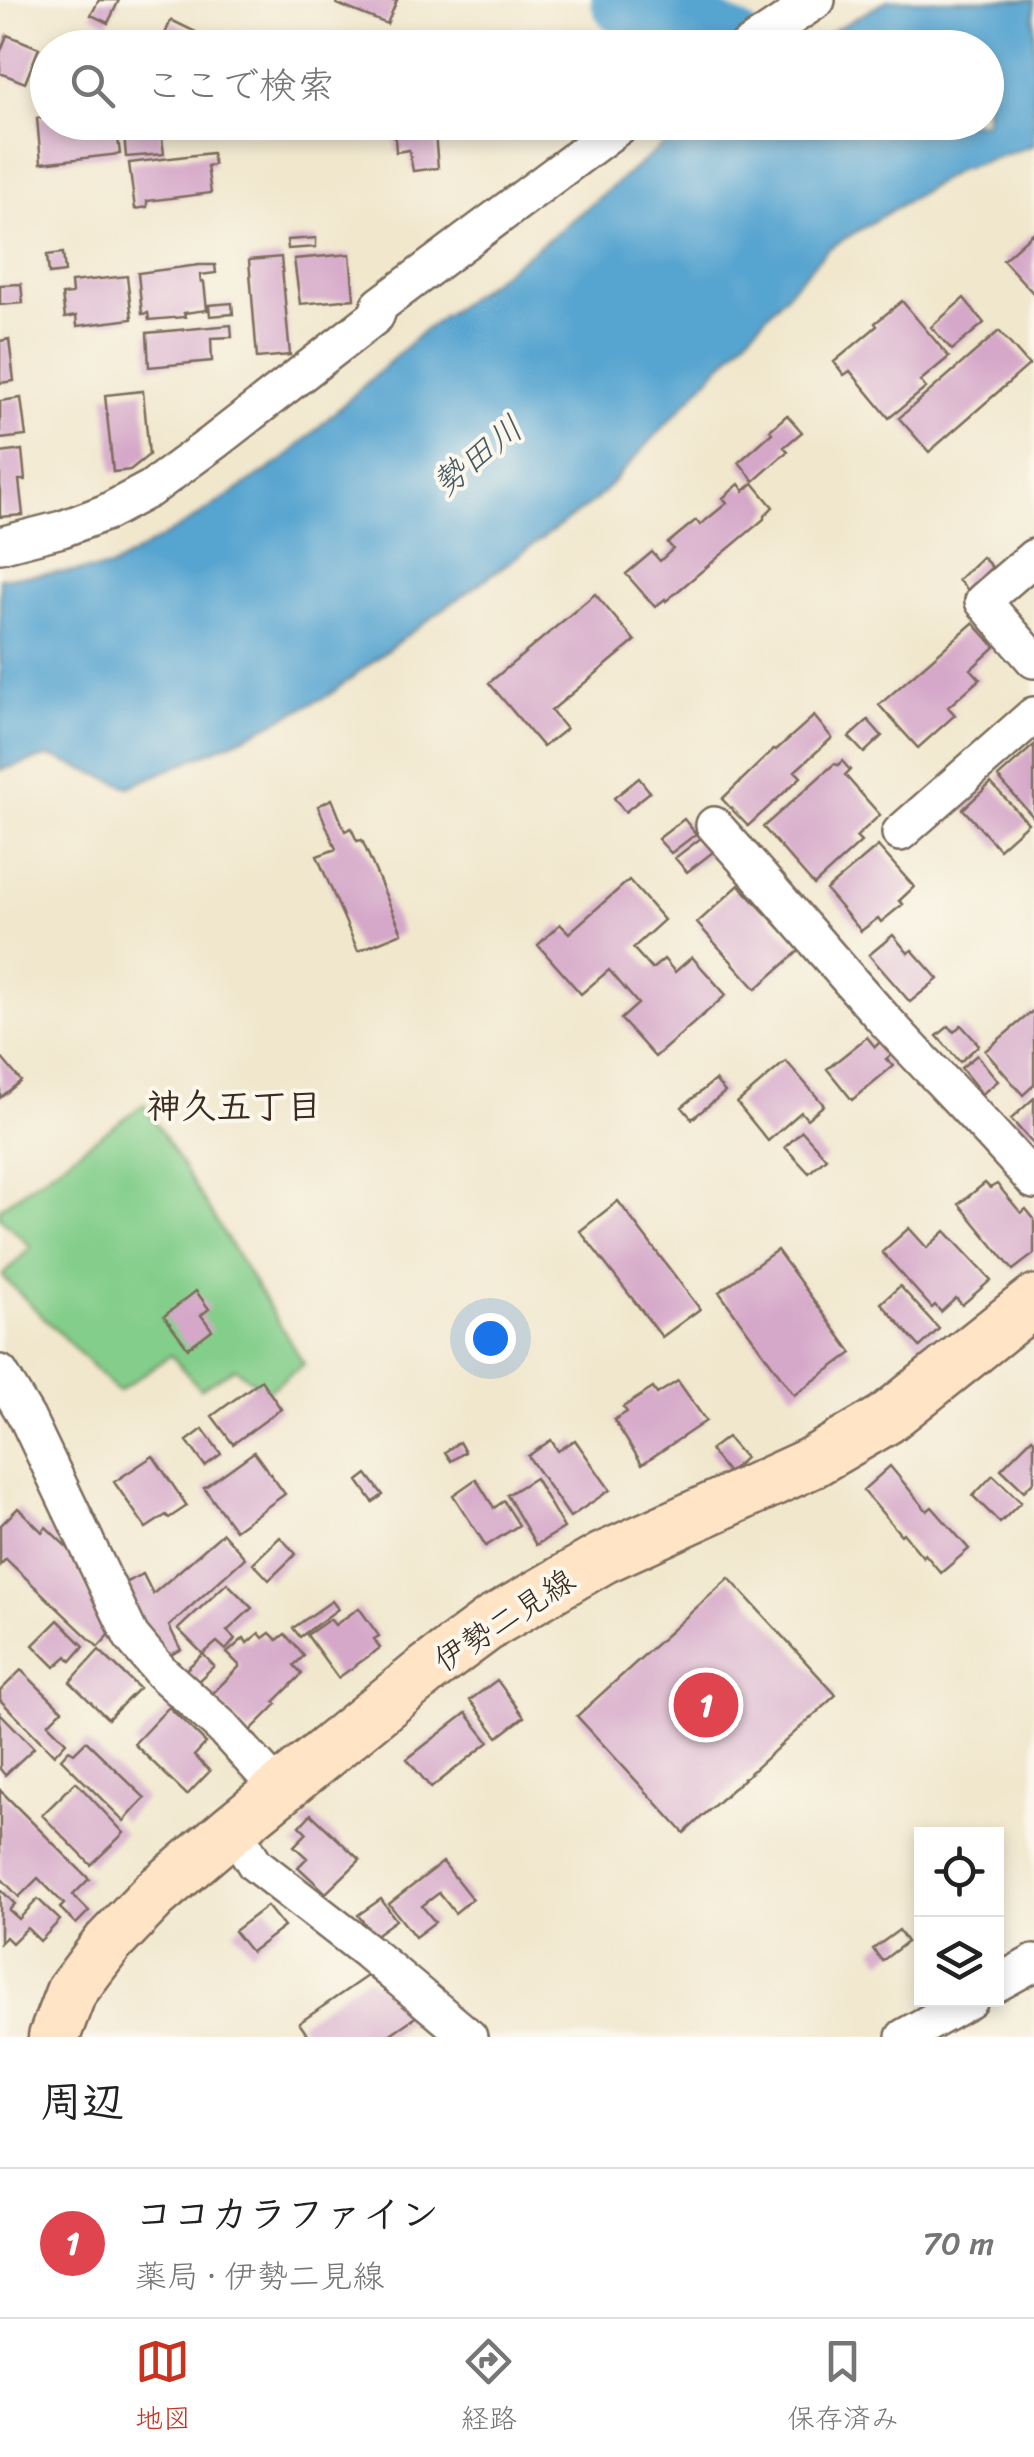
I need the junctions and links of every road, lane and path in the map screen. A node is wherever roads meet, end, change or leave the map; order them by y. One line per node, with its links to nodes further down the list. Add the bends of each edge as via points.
1 (817, 0): 2 (street)
2 (772, 30)
3 (600, 140): 4 (street, via 150,488 107,512)
4 (0, 546)
5 (1034, 556): 6 (street, via 983,601)
6 (1034, 660)
7 (1034, 715): 9 (street)
8 (714, 825): 10 (street)
9 (900, 833)
10 (1034, 1180)
11 (1034, 1301): 13 (main road, 伊勢二見線, via 871,1428 811,1463 603,1558 492,1622)
12 (0, 1373): 13 (street, via 131,1636)
13 (280, 1791): 14 (main road, 伊勢二見線)
14 (233, 1828): 18 (main road, 伊勢二見線, via 108,1942 72,1992); 19 (street, via 255,1864)
15 (1034, 1963): 16 (street)
16 (1004, 1980)
17 (958, 2007): 20 (street)
18 (54, 2037)
19 (469, 2037)
20 (904, 2037)

